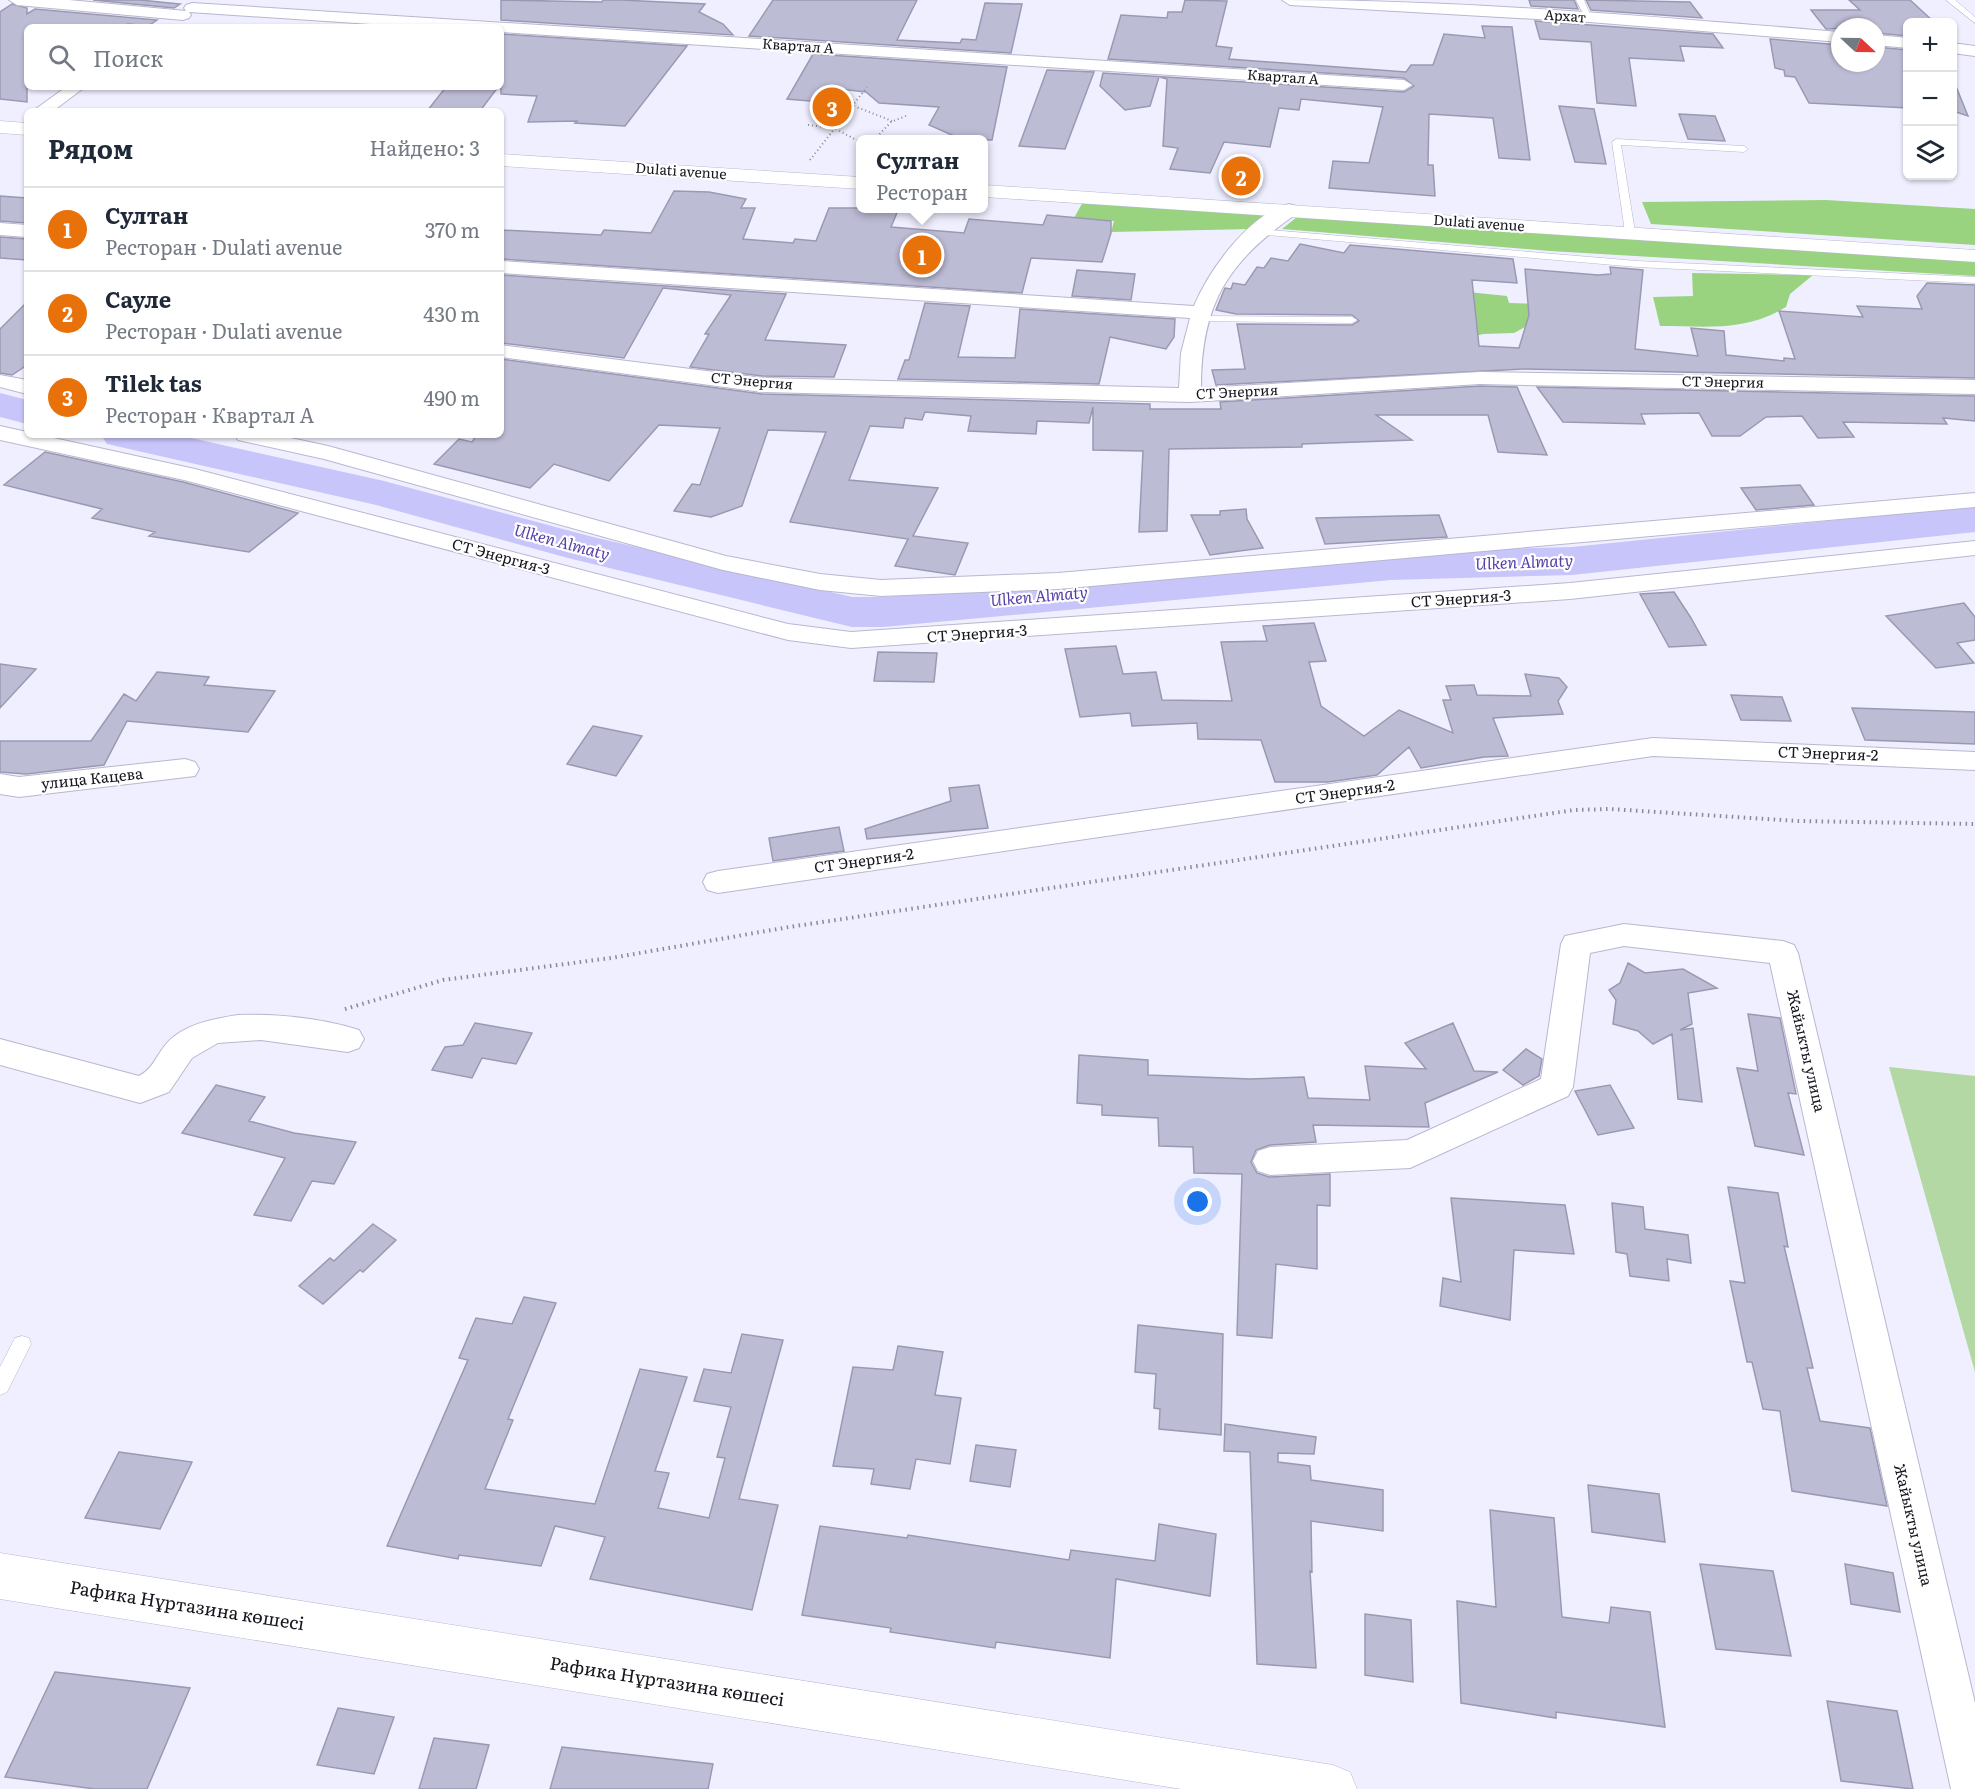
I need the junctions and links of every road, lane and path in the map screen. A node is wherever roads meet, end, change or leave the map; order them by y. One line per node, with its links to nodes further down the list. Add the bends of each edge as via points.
1 (17, 0): 5 (street, Квартал А)
2 (1290, 0): 6 (street, Архат)
3 (1580, 0): 6 (lane)
4 (1950, 0): 7 (lane)
5 (193, 8): 8 (street); 9 (street, Квартал А)
6 (1589, 17): 11 (street, Архат)
7 (1975, 21)
8 (169, 24)
9 (445, 24)
10 (504, 28): 16 (street, Квартал А)
11 (1831, 36)
12 (1885, 41): 13 (street)
13 (1903, 43)
14 (1957, 49): 15 (street)
15 (1975, 51)
16 (1404, 85)
17 (867, 87): 19 (path)
18 (73, 90): 20 (street)
19 (854, 106): 22 (path); 24 (path)
20 (46, 108)
21 (908, 115): 22 (path)
22 (892, 122): 25 (path)
23 (807, 125): 24 (path)
24 (834, 128): 26 (path); 29 (path)
25 (879, 135)
26 (856, 139)
27 (1744, 149): 36 (lane, via 1616,142)
28 (504, 160): 30 (main road, Dulati avenue)
29 (810, 160)
30 (856, 183)
31 (988, 191): 32 (main road, Dulati avenue)
32 (1288, 210): 35 (street); 36 (main road, Dulati avenue)
33 (0, 229): 34 (street)
34 (24, 231)
35 (1259, 232): 39 (lane, via 1637,264); 40 (street, via 1220,272)
36 (1630, 232): 37 (main road, Dulati avenue)
37 (1975, 256)
38 (504, 267): 40 (street)
39 (1975, 280)
40 (1200, 315): 41 (lane); 46 (street, via 1189,365)
41 (1352, 320)
42 (504, 351): 46 (street, СТ Энергия, via 762,384)
43 (0, 381): 44 (street)
44 (24, 386)
45 (1975, 387): 46 (street, СТ Энергия, via 1480,378)
46 (1190, 395)
47 (0, 433): 50 (street, СТ Энергия-3, via 187,474 788,632 851,640 1570,591)
48 (260, 438): 49 (street, via 328,453 723,563 820,582 881,588 1070,580)
49 (1975, 500)
50 (1975, 548)
51 (1975, 761): 55 (street, СТ Энергия-2, via 1653,747)
52 (185, 769): 53 (street, улица Кацева, via 19,786)
53 (0, 784)
54 (1975, 824): 56 (path, via 1798,821 1610,809 1551,814 789,927 611,958 443,980)
55 (718, 882)
56 (341, 1026): 57 (street, via 218,1030 196,1036 179,1051 161,1082 140,1090)
57 (0, 1052)
58 (1270, 1161): 63 (street, Жайыкты улица, via 1410,1154 1556,1087 1576,944 1624,935 1783,953)
59 (22, 1344): 60 (lane)
60 (0, 1386)
61 (0, 1576): 62 (main road, Рафика Нұртазина көшесі)
62 (1333, 1789)
63 (1973, 1789)

